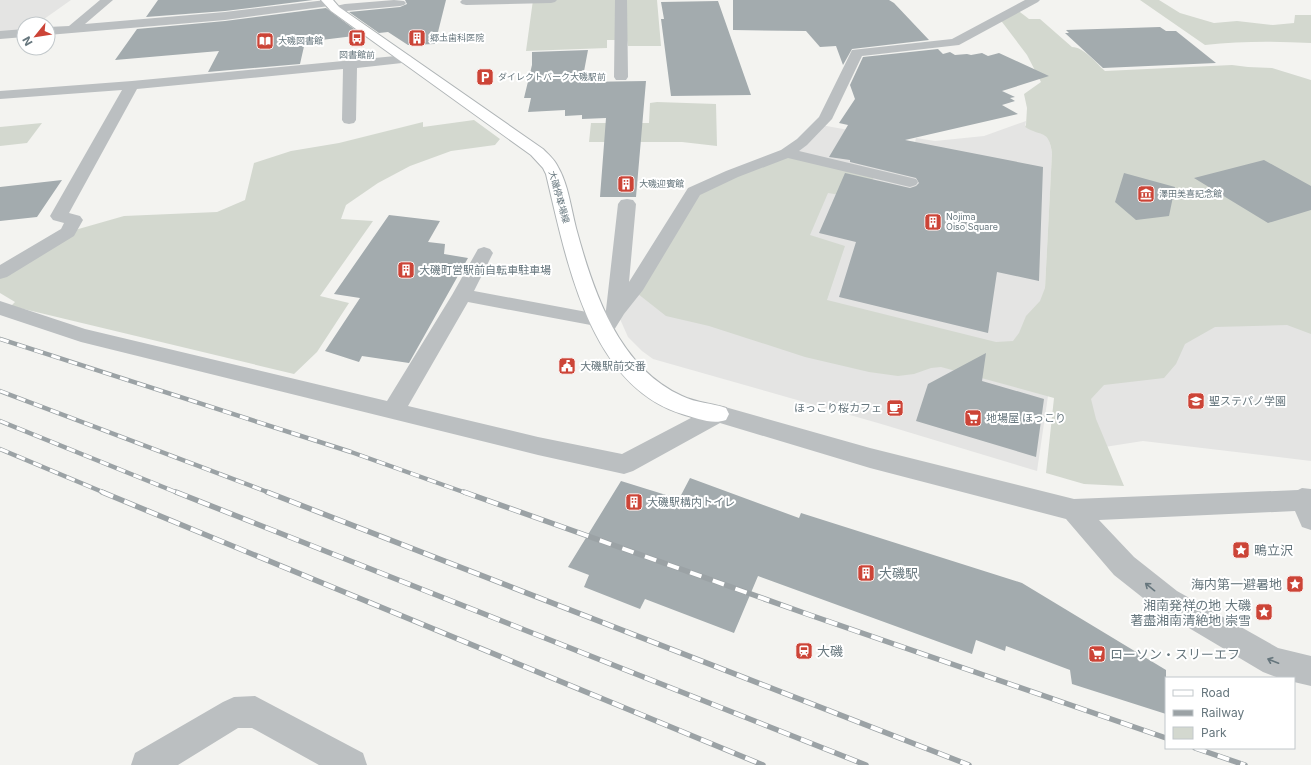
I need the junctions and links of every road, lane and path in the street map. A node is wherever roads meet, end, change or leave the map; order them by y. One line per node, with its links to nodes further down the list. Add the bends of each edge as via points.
1 (107, 0): 8 (street)
2 (551, 0): 5 (street)
3 (621, 0): 14 (street)
4 (1034, 0): 18 (street, via 955,42 857,53 825,119)
5 (466, 2)
6 (400, 3): 7 (street, via 345,7)
7 (330, 4): 8 (street, via 225,16); 12 (main road, 大磯停車場線)
8 (73, 28): 9 (street)
9 (56, 30)
10 (16, 34): 11 (street)
11 (0, 35)
12 (406, 59): 13 (street); 26 (main road, 大磯停車場線, via 537,152 550,166 589,300)
13 (350, 64): 15 (street); 17 (street)
14 (621, 77)
15 (132, 86): 16 (street); 22 (street, via 59,216 74,220 68,232)
16 (0, 95)
17 (349, 120)
18 (787, 153): 19 (street); 25 (street, via 694,192 633,290)
19 (910, 182)
20 (627, 204): 25 (street)
21 (484, 253): 23 (street)
22 (0, 273)
23 (462, 295): 26 (street); 27 (street)
24 (0, 308): 27 (street, via 81,335)
25 (616, 310): 26 (street)
26 (601, 325): 28 (main road, 大磯停車場線, via 636,376 657,392 674,402)
27 (393, 411): 28 (street, via 624,464)
28 (718, 414): 30 (street, via 870,458)
29 (1308, 506): 30 (street)
30 (1074, 510): 31 (street, one-way to 30, via 1274,662 1167,600 1124,566)
31 (1311, 671)
32 (147, 765): 33 (street, via 234,713 255,712)
33 (351, 765)

